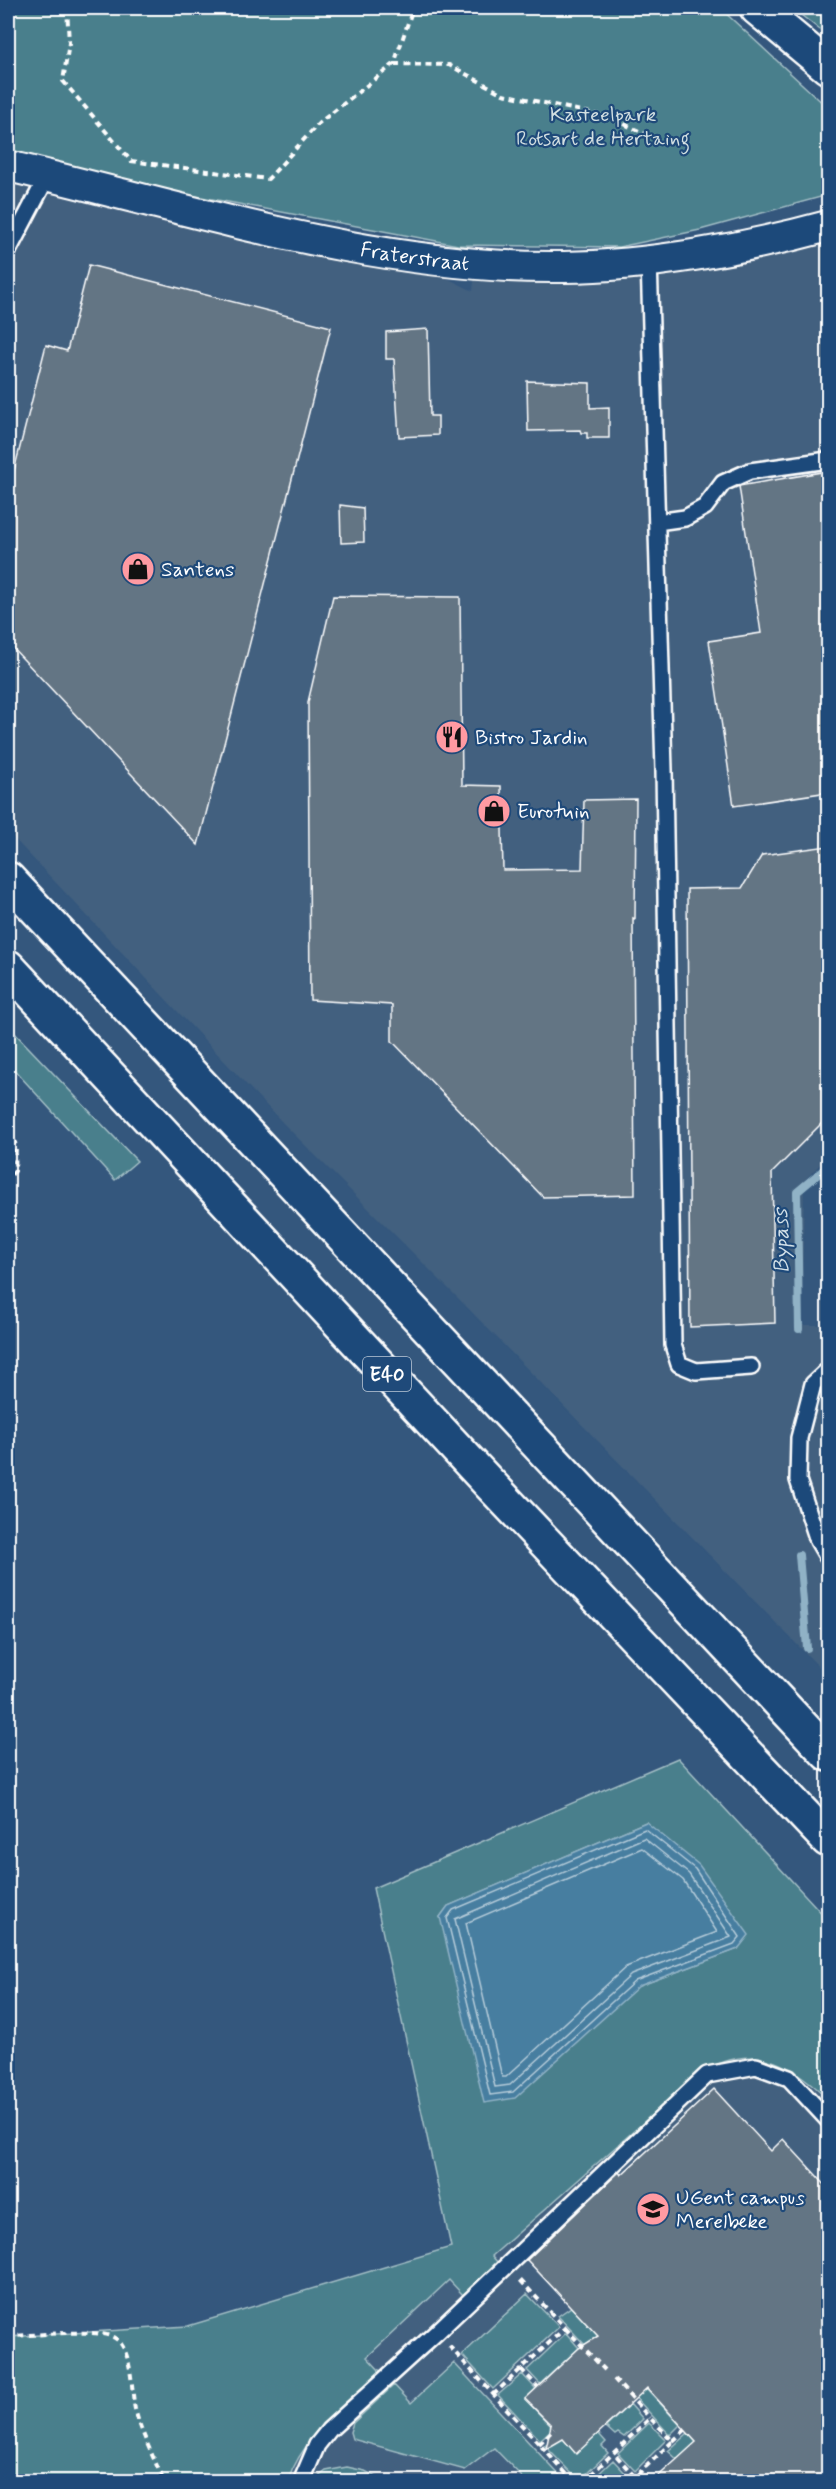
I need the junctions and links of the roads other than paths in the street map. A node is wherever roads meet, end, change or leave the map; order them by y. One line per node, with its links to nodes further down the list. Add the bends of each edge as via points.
1 (757, 8): 2 (main road)
2 (828, 67)
3 (8, 166): 4 (street, Fraterstraat)
4 (48, 175): 6 (lane); 7 (street, Fraterstraat, via 309,237 428,258 563,267)
5 (828, 226): 7 (street, Fraterstraat, via 726,249)
6 (8, 251)
7 (649, 259): 9 (lane)
8 (828, 460): 9 (lane, via 750,471 723,483 705,507 685,518)
9 (657, 522): 12 (lane, via 673,1345 680,1364 696,1371)
10 (8, 879): 15 (main road)
11 (8, 967): 16 (main road, E40)
12 (751, 1367)
13 (828, 1370): 14 (lane, via 813,1384 799,1438 798,1480)
14 (828, 1558)
15 (828, 1754)
16 (828, 1840)
17 (828, 2120): 18 (lane, via 789,2078 756,2066 707,2075 329,2430 317,2445)
18 (301, 2481)

